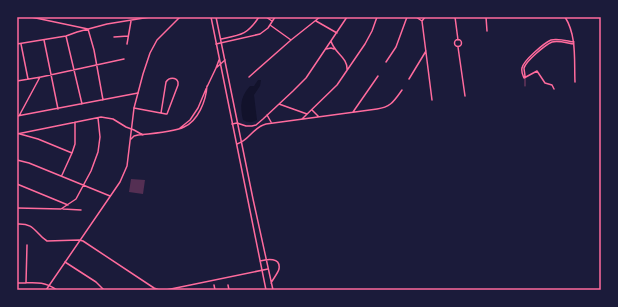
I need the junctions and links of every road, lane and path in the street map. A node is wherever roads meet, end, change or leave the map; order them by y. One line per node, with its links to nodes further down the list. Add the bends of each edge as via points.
1 (31, 17): 25 (street)
2 (150, 17): 19 (street)
3 (175, 17): 20 (street)
4 (180, 17): 20 (street)
5 (211, 17): 43 (street)
6 (216, 17): 33 (street)
7 (258, 17): 26 (street)
8 (266, 17): 21 (street)
9 (275, 17): 21 (street)
10 (320, 17): 22 (street)
11 (347, 17): 28 (street)
12 (377, 17): 56 (street, via 365,44)
13 (407, 17): 51 (street, via 396,47)
14 (416, 17): 23 (street)
15 (425, 17): 23 (street)
16 (455, 17): 36 (street)
17 (486, 17): 27 (street)
18 (565, 17): 39 (street)
19 (131, 20): 25 (street); 30 (street)
20 (177, 20): 69 (street, via 153,47)
21 (272, 21): 24 (street)
22 (316, 21): 28 (street); 35 (street)
23 (422, 21): 47 (street)
24 (270, 25): 32 (street, via 263,32); 35 (street)
25 (88, 29): 29 (street); 52 (street)
26 (247, 31): 32 (street); 33 (street)
27 (488, 31)
28 (337, 33): 37 (street)
29 (66, 36): 34 (street); 55 (street)
30 (128, 36): 31 (street); 42 (street)
31 (114, 37)
32 (250, 37): 38 (street)
33 (221, 39): 38 (street)
34 (44, 40): 41 (street); 57 (street)
35 (291, 40): 60 (street)
36 (458, 40): 44 (street, via 454,44); 44 (street, via 462,43)
37 (331, 41): 45 (street); 46 (street)
38 (222, 43): 43 (street); 50 (street)
39 (574, 43): 62 (street, via 551,43 523,68); 65 (street)
40 (17, 44): 41 (street)
41 (20, 44): 63 (street)
42 (127, 44)
43 (216, 44): 49 (street)
44 (458, 47): 70 (street)
45 (326, 49): 46 (street); 74 (street, via 301,84)
46 (334, 49): 56 (street, via 347,62)
47 (427, 51): 61 (street); 72 (street)
48 (124, 59): 52 (street)
49 (219, 60): 53 (street); 54 (street)
50 (225, 60): 53 (street); 88 (street)
51 (386, 62)
52 (96, 65): 55 (street); 71 (street)
53 (220, 65): 54 (street); 89 (street)
54 (216, 68): 92 (street, via 197,116 180,128)
55 (74, 70): 57 (street); 73 (street)
56 (347, 70): 77 (street, via 337,85)
57 (50, 75): 59 (street); 76 (street)
58 (378, 76): 78 (street)
59 (41, 77): 63 (street); 82 (street)
60 (249, 77)
61 (409, 78)
62 (525, 78): 66 (lane); 67 (street, via 538,71 545,83 552,85)
63 (28, 79): 64 (street)
64 (17, 81)
65 (575, 82)
66 (525, 86)
67 (554, 89)
68 (402, 90): 78 (street, via 391,105)
69 (138, 93): 71 (street); 75 (street)
70 (465, 96)
71 (103, 100): 73 (street)
72 (432, 100)
73 (82, 104): 76 (street)
74 (279, 104): 80 (street); 81 (street)
75 (134, 108): 79 (street); 90 (street)
76 (58, 109): 82 (street)
77 (312, 110): 80 (street); 83 (street)
78 (354, 112): 83 (street)
79 (161, 113): 79 (street, via 168,114 178,86 176,79 172,78 166,82)
80 (307, 114): 85 (street)
81 (267, 115): 87 (street); 88 (street, via 255,125)
82 (18, 116)
83 (319, 117): 85 (street)
84 (98, 118): 86 (street); 90 (street, via 113,119); 100 (street, via 98,152)
85 (302, 119): 87 (street)
86 (75, 122): 91 (street); 96 (street, via 75,144)
87 (271, 122): 94 (street, via 258,127)
88 (237, 123): 89 (street); 94 (street)
89 (232, 124): 95 (street)
90 (132, 129): 92 (street); 93 (street)
91 (18, 134): 96 (street)
92 (143, 135): 93 (street)
93 (131, 139): 101 (street, via 126,171)
94 (242, 143): 95 (street); 109 (street)
95 (236, 144): 110 (street)
96 (72, 153): 98 (street)
97 (17, 160): 98 (street)
98 (62, 175): 100 (street)
99 (17, 184): 102 (street)
100 (84, 184): 101 (street); 102 (street, via 76,199)
101 (110, 196): 107 (street)
102 (68, 205): 104 (street)
103 (17, 208): 104 (street)
104 (61, 209): 105 (street)
105 (81, 210)
106 (17, 224): 107 (street, via 33,227 47,241)
107 (79, 240): 111 (street); 123 (street)
108 (27, 245): 115 (street)
109 (266, 259): 110 (street); 112 (street); 116 (street, via 275,260 279,266 279,271)
110 (260, 261): 113 (street)
111 (65, 262): 117 (street); 122 (street)
112 (268, 269): 113 (street); 116 (street)
113 (262, 270): 124 (street); 127 (street)
114 (17, 283): 115 (street)
115 (26, 283): 117 (street)
116 (271, 283): 128 (street)
117 (49, 285): 120 (street); 121 (street)
118 (214, 285): 125 (street)
119 (228, 285): 126 (street)
120 (46, 290)
121 (57, 290)
122 (104, 290)
123 (159, 290)
124 (166, 290)
125 (215, 290)
126 (229, 290)
127 (266, 290)
128 (273, 290)

